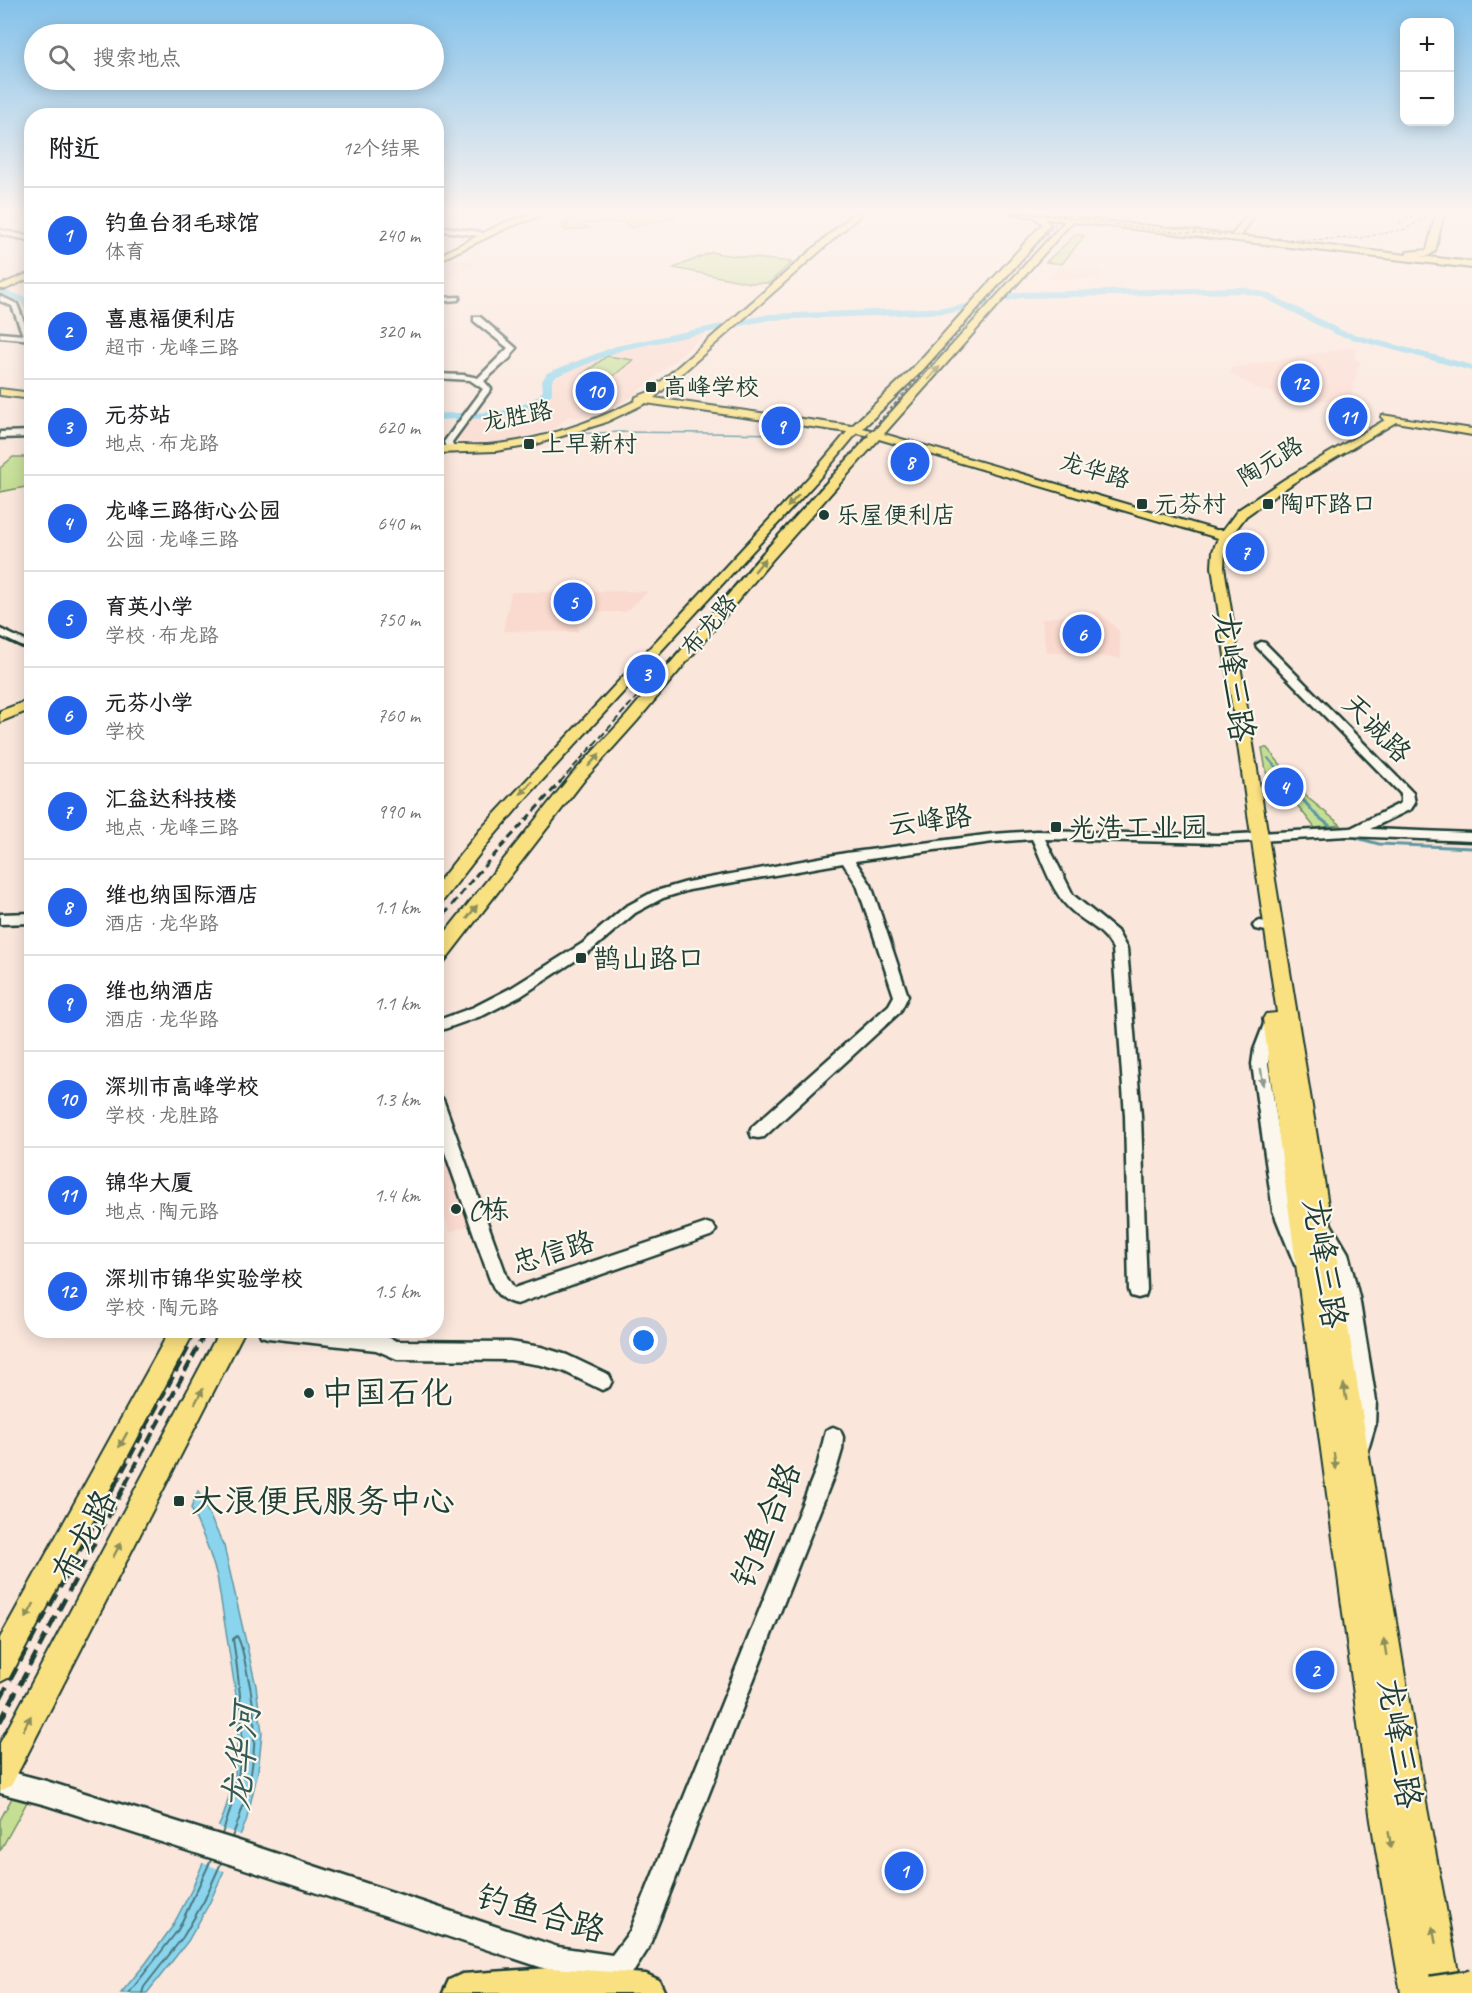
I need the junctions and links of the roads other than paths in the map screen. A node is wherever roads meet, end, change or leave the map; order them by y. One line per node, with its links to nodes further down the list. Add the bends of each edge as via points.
1 (15, 306): 8 (street)
2 (750, 306): 7 (main road, 龙胜路)
3 (751, 306): 7 (main road, 龙胜路)
4 (969, 306): 16 (main road, 布龙路, via 915,372)
5 (994, 306): 17 (main road, 布龙路, one-way to 5)
6 (477, 319): 12 (street, via 512,348)
7 (729, 325): 15 (main road, 龙胜路)
8 (24, 330)
9 (0, 335): 10 (street)
10 (24, 337)
11 (444, 377): 12 (street)
12 (479, 381): 28 (street, via 487,389)
13 (0, 390): 14 (main road)
14 (24, 393)
15 (644, 399): 19 (main road, 龙华路); 20 (main road, 龙华路); 29 (main road, 龙胜路, via 606,418 519,444)
16 (871, 414): 19 (main road); 21 (main road, 布龙路)
17 (894, 416): 22 (main road, 布龙路); 27 (main road, via 899,430)
18 (1389, 419): 23 (main road); 33 (main road, 陶元路); 33 (main road, 陶元路, via 1284,478)
19 (840, 424): 21 (main road, 龙华路)
20 (823, 425): 21 (main road, 龙华路); 26 (main road, via 841,431)
21 (857, 428): 22 (main road, 龙华路); 26 (main road, 布龙路); 31 (main road, via 859,435)
22 (879, 433): 27 (main road, 龙华路); 30 (main road, 布龙路)
23 (1472, 433)
24 (24, 434): 25 (street)
25 (0, 435)
26 (846, 441): 31 (main road, 布龙路)
27 (913, 443): 30 (main road, via 888,442); 32 (main road, 龙华路)
28 (444, 447)
29 (444, 448)
30 (864, 450): 31 (main road, 布龙路)
31 (828, 475): 46 (main road, 布龙路, one-way to 46, via 528,786); 52 (main road, 布龙路, one-way to 31, via 579,776 767,557)
32 (1181, 522): 33 (main road, via 1202,522); 33 (main road, via 1202,537)
33 (1220, 528): 44 (main road, 龙峰三路, via 1210,570)
34 (0, 632): 35 (street)
35 (24, 644)
36 (1261, 645): 41 (street, 天诚路, via 1407,793 1406,806)
37 (24, 706): 39 (main road)
38 (24, 716): 40 (main road)
39 (0, 717)
40 (0, 726)
41 (1346, 833): 43 (street, 云峰路); 44 (street, 云峰路)
42 (1036, 835): 44 (street, 云峰路); 45 (street, 云峰路); 57 (street, via 1066,895 1108,929 1120,949 1133,1116)
43 (1472, 837)
44 (1253, 838): 51 (main road, 龙峰三路)
45 (846, 857): 53 (street, 云峰路, via 687,886 658,895 630,910 588,946 516,992); 55 (street, via 864,885 901,996 895,1008)
46 (453, 876): 47 (main road); 48 (main road, 布龙路)
47 (444, 881)
48 (444, 888)
49 (24, 918): 50 (street)
50 (0, 919)
51 (1266, 927): 69 (main road, 龙峰三路, one-way to 69, via 1274,1021 1309,1279 1387,1821); 71 (main road, 龙峰三路, one-way to 51, via 1407,1788)
52 (444, 948)
53 (444, 1024)
54 (444, 1125): 56 (street, 忠信路, via 498,1277 510,1295 517,1296)
55 (758, 1132)
56 (707, 1230)
57 (1138, 1290)
58 (179, 1338): 63 (main road, 布龙路, one-way to 63)
59 (229, 1338): 64 (main road, 布龙路, one-way to 59)
60 (341, 1338): 61 (street, via 377,1342 397,1350 510,1351 541,1356)
61 (602, 1381)
62 (833, 1437): 65 (street, 钓鱼合路, via 814,1499 639,1940 616,1969 558,1960 242,1855)
63 (0, 1667)
64 (0, 1775)
65 (0, 1781)
66 (1472, 1987): 70 (highway, bridge)
67 (462, 1993): 68 (highway, via 551,1987)
68 (646, 1993)
69 (1418, 1993)
70 (1432, 1993)
71 (1445, 1993)

